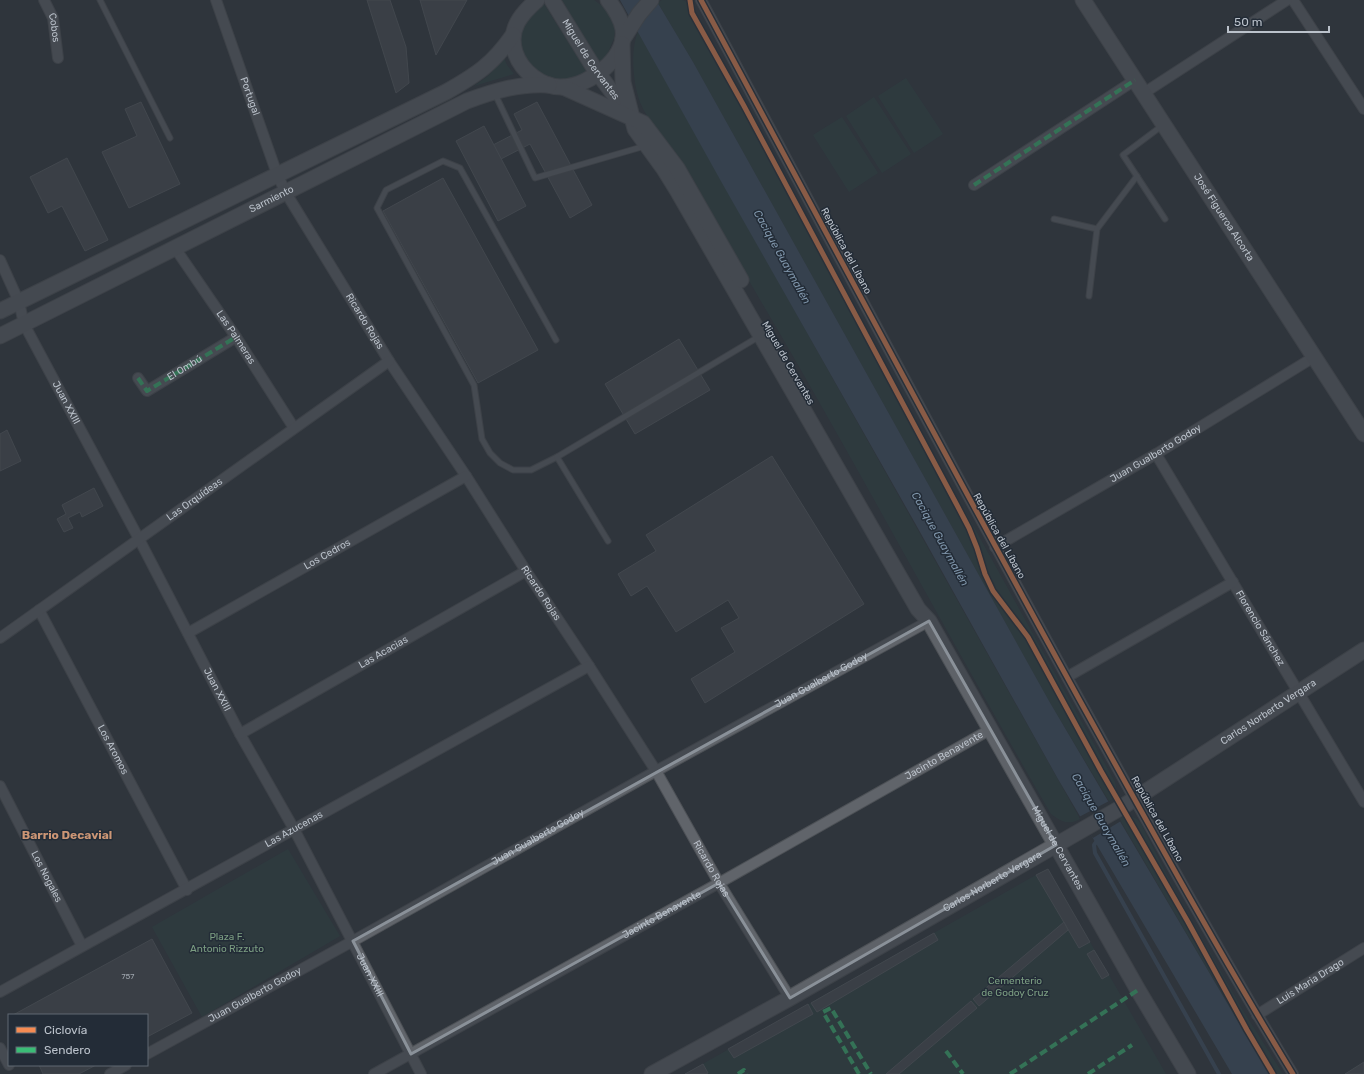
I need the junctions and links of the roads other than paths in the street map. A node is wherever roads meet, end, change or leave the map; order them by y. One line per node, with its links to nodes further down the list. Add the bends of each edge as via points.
1 (44, 0): 15 (street, Cobos, via 53,18)
2 (100, 0): 24 (lane)
3 (216, 0): 26 (street, Portugal)
4 (518, 0): 13 (main road)
5 (537, 0): 13 (main road, Sarmiento, via 524,12)
6 (552, 0): 16 (main road, Miguel de Cervantes)
7 (608, 0): 14 (main road, Miguel de Cervantes, via 619,17 623,30)
8 (652, 0): 14 (main road, via 633,23)
9 (701, 0): 53 (street, República del Líbano)
10 (1083, 0): 17 (main road, José Figueroa Alcorta)
11 (1287, 0): 20 (street)
12 (1293, 0): 21 (street)
13 (514, 29): 18 (main road, Miguel de Cervantes, via 516,55 524,69 537,80); 26 (main road, Sarmiento, via 499,54 473,76 426,102)
14 (622, 42): 16 (main road, via 613,60); 22 (main road, Miguel de Cervantes, via 623,82)
15 (58, 58)
16 (598, 74): 18 (main road, via 587,80); 22 (main road, Miguel de Cervantes)
17 (1135, 80): 20 (main road, José Figueroa Alcorta); 28 (street)
18 (556, 86): 19 (main road, Sarmiento, via 525,85); 22 (main road, Miguel de Cervantes)
19 (494, 91): 25 (lane, via 536,178); 29 (main road, Sarmiento, via 467,101)
20 (1144, 93): 23 (main road, José Figueroa Alcorta)
21 (1364, 109)
22 (631, 117): 25 (main road, Miguel de Cervantes, via 635,129); 57 (main road, Miguel de Cervantes, via 643,123 677,168 926,605)
23 (1164, 124): 27 (lane, via 1123,155); 43 (main road, José Figueroa Alcorta)
24 (170, 138)
25 (647, 146): 39 (main road, Miguel de Cervantes, via 677,190)
26 (277, 174): 29 (street, Portugal); 36 (main road, Sarmiento)
27 (1137, 176): 31 (lane); 32 (lane)
28 (974, 185)
29 (286, 193): 33 (main road, Sarmiento); 44 (street, Ricardo Rojas)
30 (1054, 219): 32 (lane)
31 (1165, 219)
32 (1097, 229): 35 (lane)
33 (175, 248): 38 (main road, Sarmiento); 41 (street, Las Palmeras)
34 (0, 260): 36 (street, Juan XXIII)
35 (1089, 296)
36 (19, 302): 37 (main road, Sarmiento); 38 (street, Juan XXIII)
37 (0, 311)
38 (24, 324): 40 (main road, Sarmiento); 51 (street, Juan XXIII)
39 (761, 335): 49 (lane); 57 (main road, Miguel de Cervantes, via 918,609)
40 (0, 336)
41 (236, 337): 45 (street, El Ombú, via 147,391); 46 (street, Las Palmeras)
42 (556, 340): 49 (lane, via 460,168 443,162 386,190 376,208 474,385 482,439 490,453 500,463 513,470 531,470)
43 (1314, 356): 47 (main road, José Figueroa Alcorta); 48 (street, Juan Gualberto Godoy)
44 (389, 361): 46 (street, Las Orquídeas); 50 (street, Ricardo Rojas)
45 (138, 378)
46 (294, 428): 51 (street, Las Orquídeas)
47 (1364, 434)
48 (1156, 454): 53 (street, Juan Gualberto Godoy); 55 (street, Florencio Sánchez)
49 (557, 457): 52 (lane)
50 (466, 476): 54 (street, Ricardo Rojas); 58 (street, Los Cedros)
51 (140, 539): 56 (street, Las Orquídeas); 58 (street, Juan XXIII)
52 (608, 541)
53 (995, 547): 62 (street, República del Líbano)
54 (526, 571): 61 (street, Ricardo Rojas); 65 (street, Las Acacias)
55 (1233, 582): 62 (street); 63 (street, Florencio Sánchez)
56 (39, 610): 59 (street, Las Orquídeas); 73 (street, Los Aromos)
57 (930, 621): 64 (main road, Miguel de Cervantes); 66 (street, Juan Gualberto Godoy)
58 (188, 633): 65 (street, Juan XXIII)
59 (0, 638)
60 (1364, 650): 63 (main road, Carlos Norberto Vergara)
61 (589, 666): 66 (street, Ricardo Rojas); 70 (street, Las Azucenas)
62 (1067, 677): 68 (street, República del Líbano)
63 (1299, 693): 68 (main road, Carlos Norberto Vergara); 69 (street, Florencio Sánchez)
64 (991, 729): 71 (main road, Miguel de Cervantes); 72 (street, Jacinto Benavente)
65 (240, 734): 70 (street, Juan XXIII)
66 (656, 771): 72 (street, Ricardo Rojas); 74 (street, Juan Gualberto Godoy)
67 (0, 786): 75 (street, Los Nogales)
68 (1135, 799): 71 (main road, Carlos Norberto Vergara); 79 (street, República del Líbano)
69 (1364, 802)
70 (294, 829): 73 (street, Las Azucenas); 74 (street, Juan XXIII)
71 (1056, 845): 78 (main road, Carlos Norberto Vergara); 89 (main road, Miguel de Cervantes)
72 (719, 883): 78 (street, Ricardo Rojas); 82 (street, Jacinto Benavente)
73 (187, 890): 75 (street, Las Azucenas)
74 (353, 941): 81 (street, Juan Gualberto Godoy); 82 (street, Juan XXIII)
75 (82, 946): 77 (street, Las Azucenas)
76 (1364, 948): 79 (street, Luis Maria Drago)
77 (0, 992)
78 (790, 998): 88 (main road, Carlos Norberto Vergara)
79 (1257, 1016): 90 (street, República del Líbano)
80 (0, 1048): 83 (street)
81 (148, 1053)
82 (410, 1054): 86 (street, Jacinto Benavente); 87 (street, Juan XXIII)
83 (8, 1063)
84 (124, 1066): 85 (street)
85 (110, 1074)
86 (374, 1074)
87 (421, 1074)
88 (652, 1074)
89 (1188, 1074)
90 (1293, 1074)

